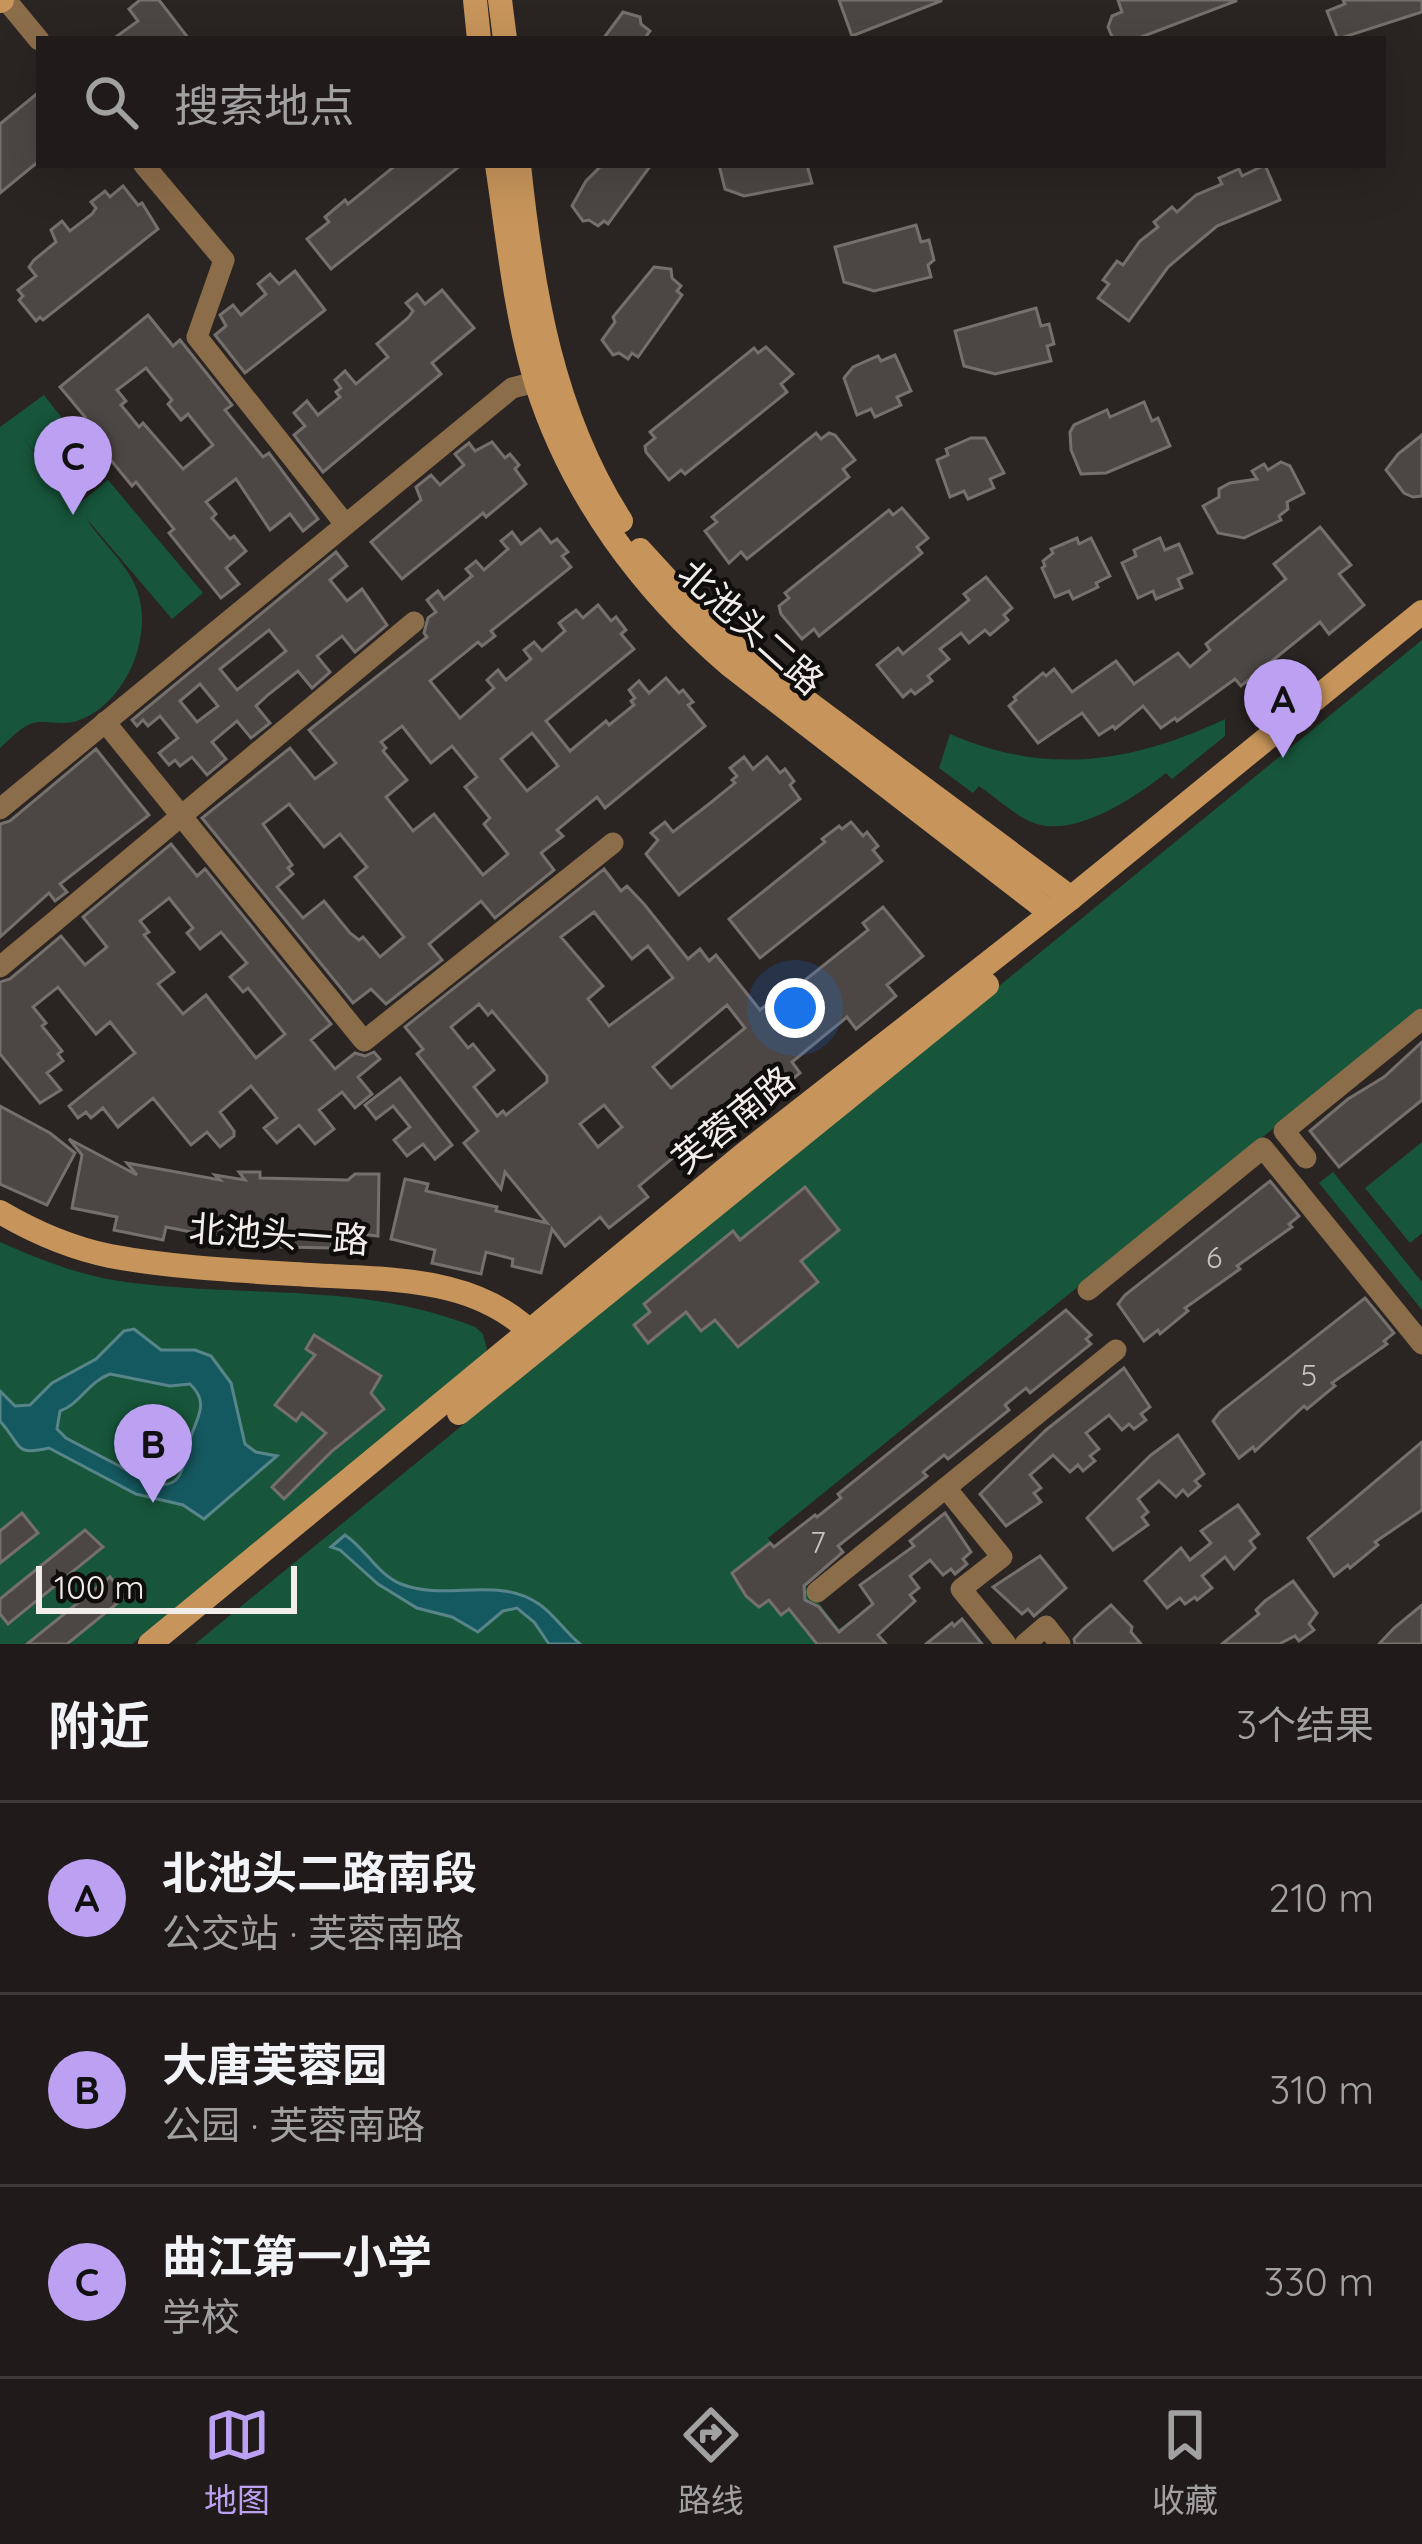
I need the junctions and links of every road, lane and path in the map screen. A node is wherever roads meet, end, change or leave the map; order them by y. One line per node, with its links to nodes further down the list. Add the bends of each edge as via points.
1 (2, 0): 6 (street)
2 (475, 0): 4 (main road)
3 (500, 0): 5 (main road)
4 (479, 36)
5 (505, 36)
6 (36, 37)
7 (147, 168): 11 (street, via 224,260 197,337)
8 (497, 168): 10 (main road, 北池头二路)
9 (519, 168): 19 (main road, 北池头二路, via 550,358 586,459 640,549 742,654)
10 (536, 382): 11 (street, via 512,388); 19 (main road, 北池头二路, via 580,487 687,628 782,707)
11 (345, 524): 15 (street)
12 (1422, 612): 19 (main road, 芙蓉南路)
13 (414, 622): 17 (street)
14 (1422, 632): 25 (main road, 芙蓉南路)
15 (105, 722): 16 (street); 17 (street)
16 (0, 809)
17 (183, 819): 18 (street, via 364,1041); 20 (street)
18 (613, 843)
19 (1061, 905): 25 (main road, 芙蓉南路, via 743,1155)
20 (0, 968)
21 (1422, 1019): 22 (street, via 1284,1131)
22 (1306, 1158)
23 (0, 1212): 25 (main road, 北池头一路, via 112,1256 404,1279 463,1291 514,1316)
24 (1088, 1290): 26 (street, via 1263,1148)
25 (537, 1338): 30 (main road, 芙蓉南路); 31 (main road, 芙蓉南路)
26 (1422, 1344)
27 (1116, 1350): 28 (street)
28 (946, 1488): 29 (street); 32 (street, via 1002,1557 962,1589)
29 (818, 1592)
30 (150, 1644)
31 (172, 1644)
32 (1006, 1644)
33 (1024, 1644): 34 (street, via 1046,1627)
34 (1060, 1644)

